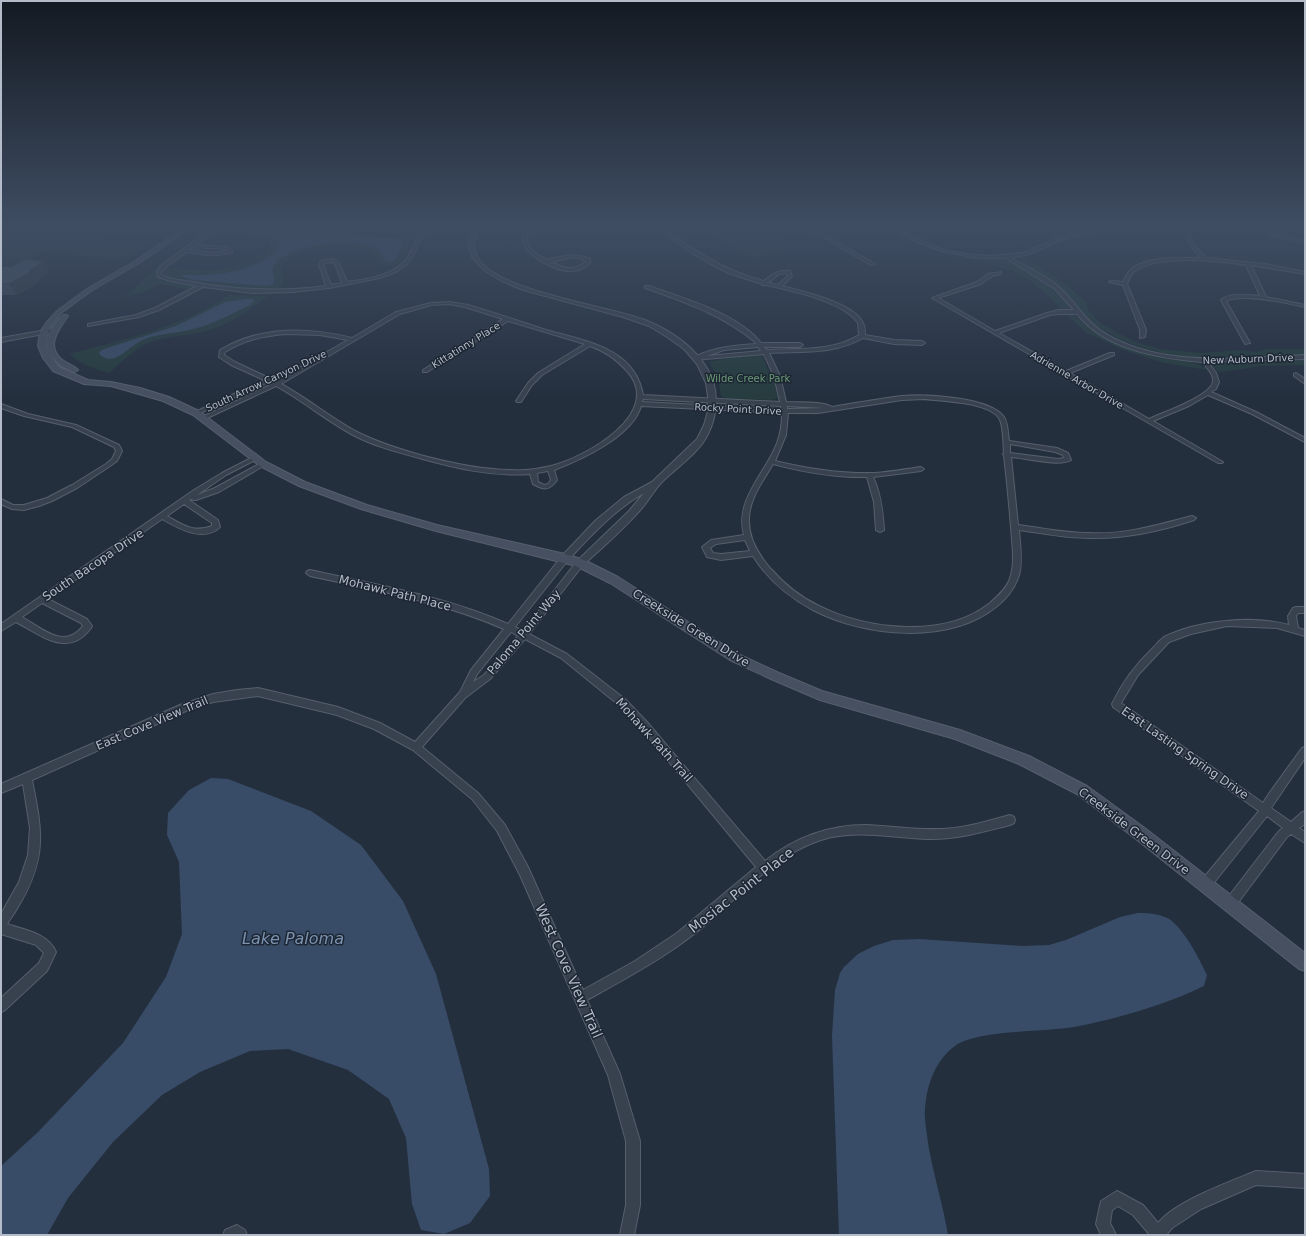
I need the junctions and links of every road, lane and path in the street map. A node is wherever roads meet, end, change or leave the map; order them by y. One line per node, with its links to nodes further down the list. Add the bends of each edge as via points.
1 (102, 283): 26 (main road, via 59,312)
2 (110, 283): 25 (main road, via 79,302)
3 (184, 283): 16 (street)
4 (327, 283): 17 (street)
5 (351, 283): 13 (street)
6 (509, 283): 41 (street, via 523,289 651,325 677,339)
7 (760, 283): 14 (street)
8 (783, 283): 19 (street)
9 (980, 283): 27 (street, Adrienne Arbor Drive, via 934,298)
10 (1049, 283): 22 (street, New Auburn Drive, via 1067,297)
11 (1116, 283): 15 (street)
12 (1257, 283): 20 (street)
13 (345, 284): 17 (street)
14 (764, 284): 19 (street)
15 (1125, 284): 29 (street, via 1143,330)
16 (201, 286): 17 (street, via 265,293); 24 (street, via 157,310)
17 (329, 287)
18 (648, 287): 35 (street, via 732,322)
19 (778, 287): 28 (street, via 821,298 847,311 858,318 863,327)
20 (1264, 299): 21 (street); 34 (street, via 1230,297 1223,300)
21 (1305, 306)
22 (1078, 312): 27 (street, via 1049,314); 42 (street, New Auburn Drive, via 1098,331 1126,344 1166,356)
23 (507, 319): 30 (street, South Arrow Canyon Drive, via 466,306 431,304 398,313); 33 (street, South Arrow Canyon Drive); 43 (street, Kittatinny Place)
24 (90, 325)
25 (52, 331): 26 (street); 48 (main road, Creekside Green Drive, via 49,344 54,356 64,366)
26 (44, 332): 31 (street); 48 (main road, Creekside Green Drive, via 42,346 56,369 87,382)
27 (995, 333): 44 (street, Adrienne Arbor Drive)
28 (862, 336): 32 (street, via 894,342); 36 (street, via 853,342)
29 (1142, 336)
30 (350, 339): 37 (street, South Arrow Canyon Drive); 46 (street, via 325,333 290,332 241,341 222,351 221,356 228,362)
31 (1, 340)
32 (922, 343)
33 (589, 344): 51 (street, South Arrow Canyon Drive, via 605,350 628,367 635,377); 52 (street, via 540,374)
34 (1247, 344)
35 (761, 346): 36 (street, via 808,345); 38 (street); 41 (street, via 709,352)
36 (831, 348): 38 (street)
37 (335, 349): 46 (street, South Arrow Canyon Drive); 49 (street, South Arrow Canyon Drive)
38 (766, 352): 41 (street); 56 (street, via 780,386)
39 (1112, 354): 44 (street)
40 (1305, 357): 42 (street, New Auburn Drive)
41 (696, 358): 53 (street, via 707,374 713,392)
42 (1204, 361): 50 (street, via 1216,383)
43 (425, 371)
44 (1066, 373): 58 (street, Adrienne Arbor Drive)
45 (1296, 375): 47 (street)
46 (268, 380): 49 (street); 57 (street, South Arrow Canyon Drive)
47 (1305, 382)
48 (111, 384): 57 (main road, Creekside Green Drive, via 166,399)
49 (276, 384): 57 (street, South Arrow Canyon Drive); 67 (street, via 366,440 387,448 471,469)
50 (1208, 393): 58 (street); 59 (street)
51 (640, 397): 53 (street, Rocky Point Drive); 54 (street)
52 (519, 401)
53 (712, 403): 54 (street, Rocky Point Drive); 56 (street, Rocky Point Drive); 69 (street, via 702,439)
54 (639, 404): 65 (street, via 627,426 615,437 591,452)
55 (1, 406): 70 (street, via 26,415 74,426 117,446 119,451 115,460 48,501 12,507)
56 (785, 407): 60 (street, Rocky Point Drive, via 818,411 902,398 969,402 989,408 1002,418); 63 (street, via 783,434)
57 (200, 415): 62 (main road, Creekside Green Drive)
58 (1148, 421): 64 (street, Adrienne Arbor Drive)
59 (1305, 440)
60 (1006, 442): 61 (street); 61 (street, via 1057,450 1066,454 1068,460)
61 (1006, 454): 74 (street)
62 (259, 461): 71 (street, South Bacopa Drive, via 217,490); 78 (main road, Creekside Green Drive, via 302,484 364,507 436,528)
63 (771, 462): 68 (street, via 813,472); 76 (street, via 748,503 745,519)
64 (1220, 462)
65 (550, 468): 67 (street); 67 (street, via 554,480 550,486 543,487 535,483)
66 (921, 469): 68 (street)
67 (533, 471)
68 (869, 475): 75 (street, via 876,489 880,509)
69 (657, 482): 78 (street, via 627,499 598,523); 79 (street, via 639,506)
70 (1, 501)
71 (185, 502): 72 (street, South Bacopa Drive); 72 (street, via 216,522 216,527 200,533 192,532)
72 (163, 517): 81 (street, South Bacopa Drive)
73 (1192, 518): 74 (street, via 1149,530 1090,536)
74 (1014, 527): 77 (street, via 1017,568 1009,589 991,608 963,622 933,629 877,627 848,621 816,609 790,593 770,575)
75 (880, 530)
76 (748, 537): 77 (street); 77 (street, via 714,542 706,547 710,555 721,557)
77 (754, 553)
78 (565, 558): 79 (main road, Creekside Green Drive); 85 (street, Paloma Point Way)
79 (580, 564): 88 (street, Paloma Point Way); 100 (main road, Creekside Green Drive, via 614,580 734,657 775,676 820,695 956,734 1024,760 1076,787)
80 (310, 572): 85 (street, Mohawk Path Place, via 429,599 480,615)
81 (42, 600): 83 (street, South Bacopa Drive); 83 (street, via 84,621 88,626 82,634 72,640 61,641)
82 (1305, 610): 86 (street, via 1296,610 1292,616)
83 (16, 618): 84 (street, South Bacopa Drive)
84 (1, 628)
85 (510, 628): 88 (street, Mohawk Path Place); 89 (street, Paloma Point Way, via 474,672)
86 (1294, 630): 87 (street); 94 (street, East Lasting Spring Drive, via 1277,625 1227,623 1190,631 1166,640 1135,673 1116,704)
87 (1305, 633)
88 (523, 636): 89 (street, Paloma Point Way, via 486,677); 99 (street, Mohawk Path Trail, via 564,656 624,703)
89 (462, 695): 90 (street, Paloma Point Way)
90 (416, 747): 92 (street, East Cove View Trail, via 377,726 338,711 258,692 213,698 183,708); 105 (street, West Cove View Trail, via 475,796 501,828 524,871)
91 (1305, 751): 94 (street)
92 (27, 777): 93 (street, East Cove View Trail); 102 (street, via 34,825 32,863 12,909)
93 (1, 789)
94 (1264, 809): 97 (street, East Lasting Spring Drive); 100 (street, via 1261,817)
95 (1305, 816): 97 (street)
96 (1010, 820): 99 (street, Mosiac Point Place, via 967,832 941,834 850,830 821,835 795,847)
97 (1291, 828): 98 (street, East Lasting Spring Drive); 101 (street, via 1283,834)
98 (1305, 838)
99 (764, 868): 105 (street, Mosiac Point Place, via 692,928 644,962)
100 (1205, 885): 101 (main road, Creekside Green Drive)
101 (1230, 904): 104 (main road, Creekside Green Drive)
102 (1, 923)
103 (1, 928): 106 (street, via 40,941 50,952 43,967)
104 (1305, 963)
105 (581, 997): 111 (street, West Cove View Trail, via 614,1074 633,1141 633,1205)
106 (1, 1006)
107 (1305, 1181): 108 (street, via 1256,1178 1196,1204 1167,1223)
108 (1158, 1234): 112 (street, via 1138,1210 1117,1198 1106,1206 1103,1224)
109 (230, 1235): 110 (street, via 236,1232)
110 (240, 1235)
111 (627, 1235)
112 (1109, 1235)

